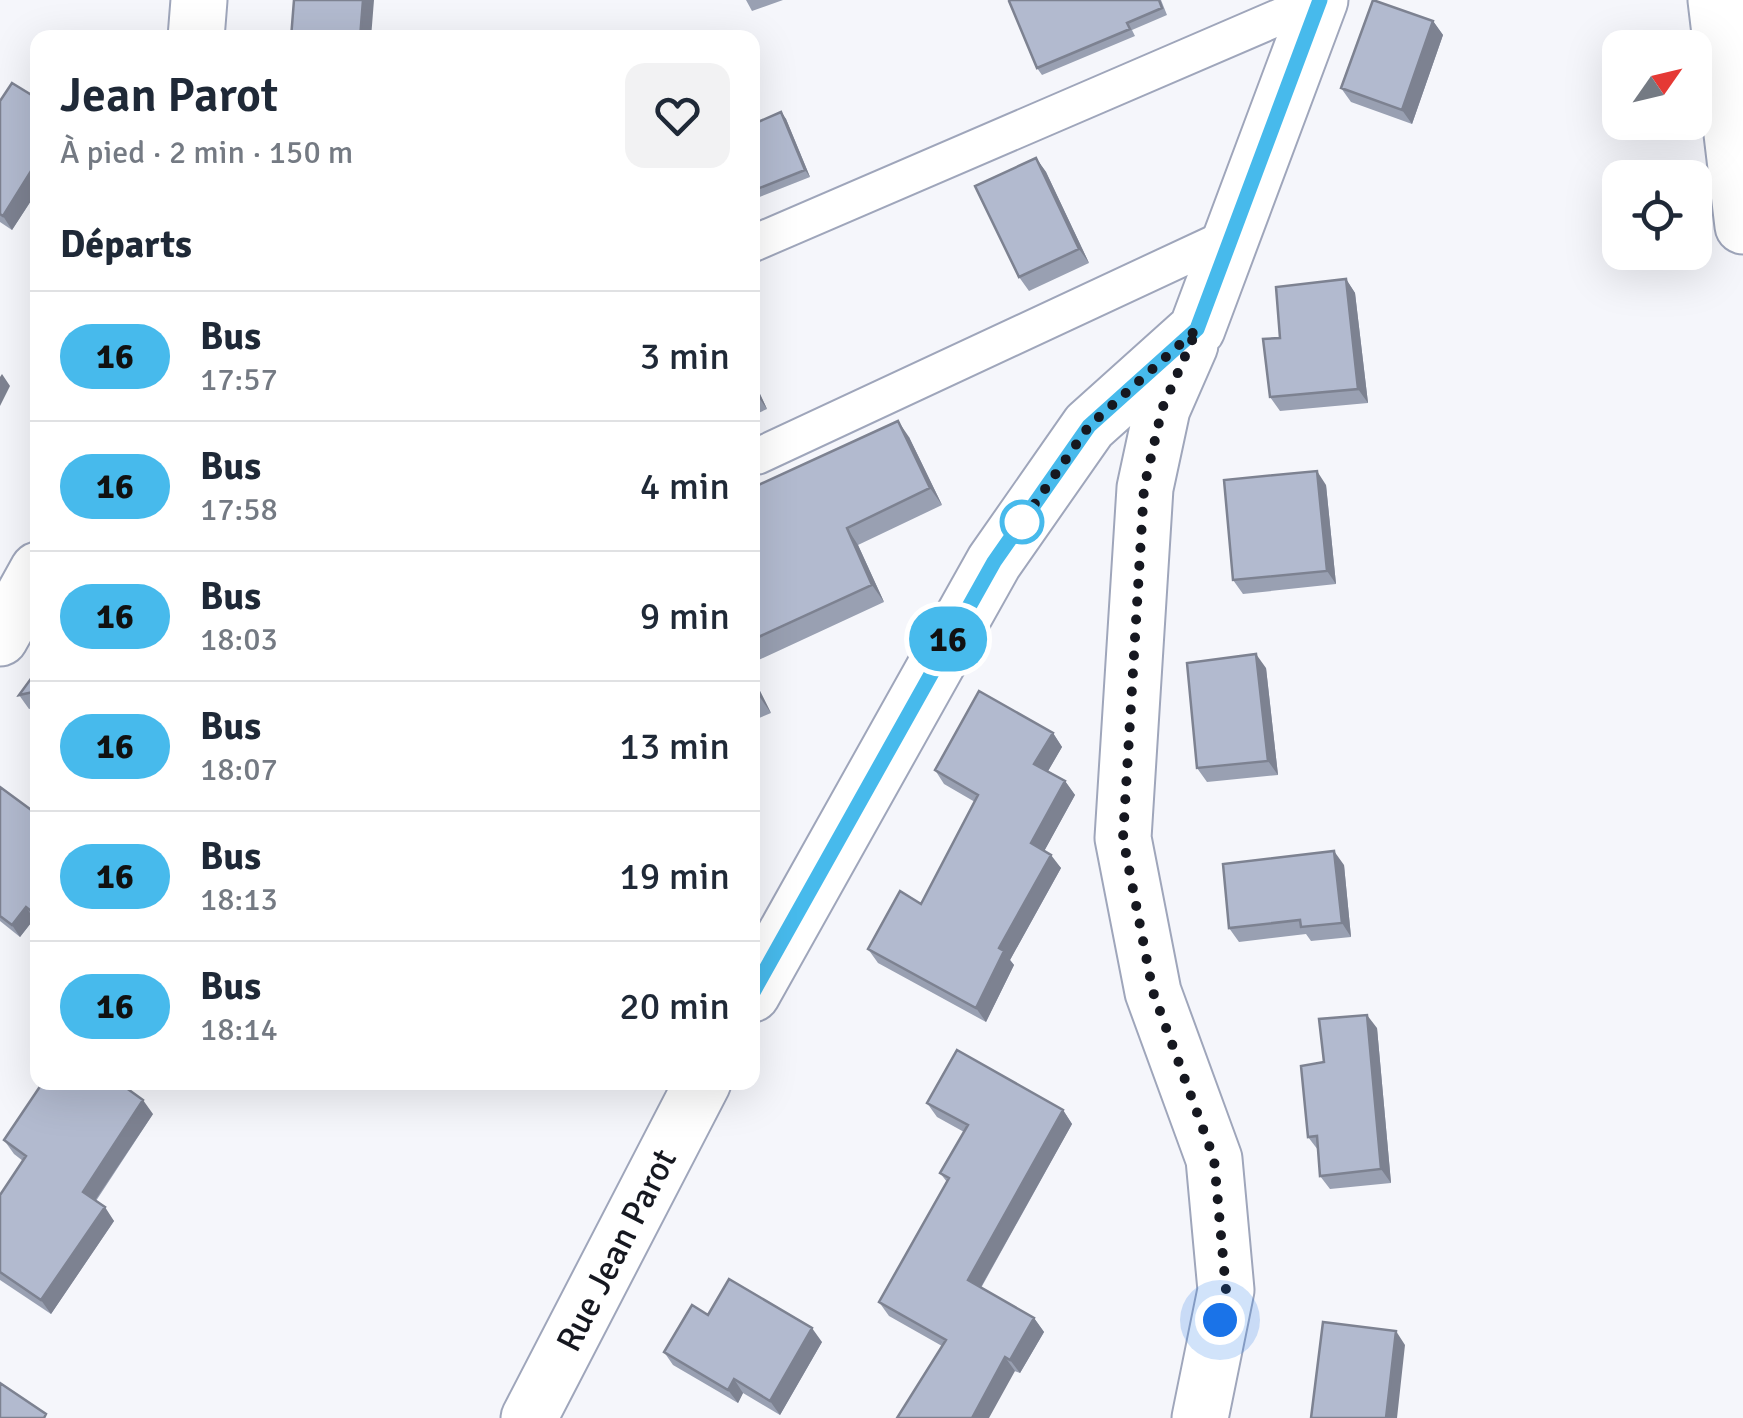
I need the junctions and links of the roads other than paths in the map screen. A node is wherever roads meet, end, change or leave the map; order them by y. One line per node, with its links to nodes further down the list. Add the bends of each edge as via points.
1 (199, 0): 4 (main road)
2 (1716, 0): 5 (main road)
3 (1294, 12): 6 (main road); 7 (lane)
4 (197, 30)
5 (1743, 226)
6 (1232, 235): 8 (main road); 9 (lane)
7 (760, 241)
8 (1197, 329): 12 (main road, via 1089,426 994,562); 15 (main road, via 1162,409 1144,488 1123,838 1153,992 1214,1159 1226,1290)
9 (760, 455)
10 (30, 584): 11 (main road)
11 (0, 638)
12 (760, 980)
13 (700, 1090): 14 (main road, Rue Jean Parot)
14 (529, 1418)
15 (1200, 1418)

